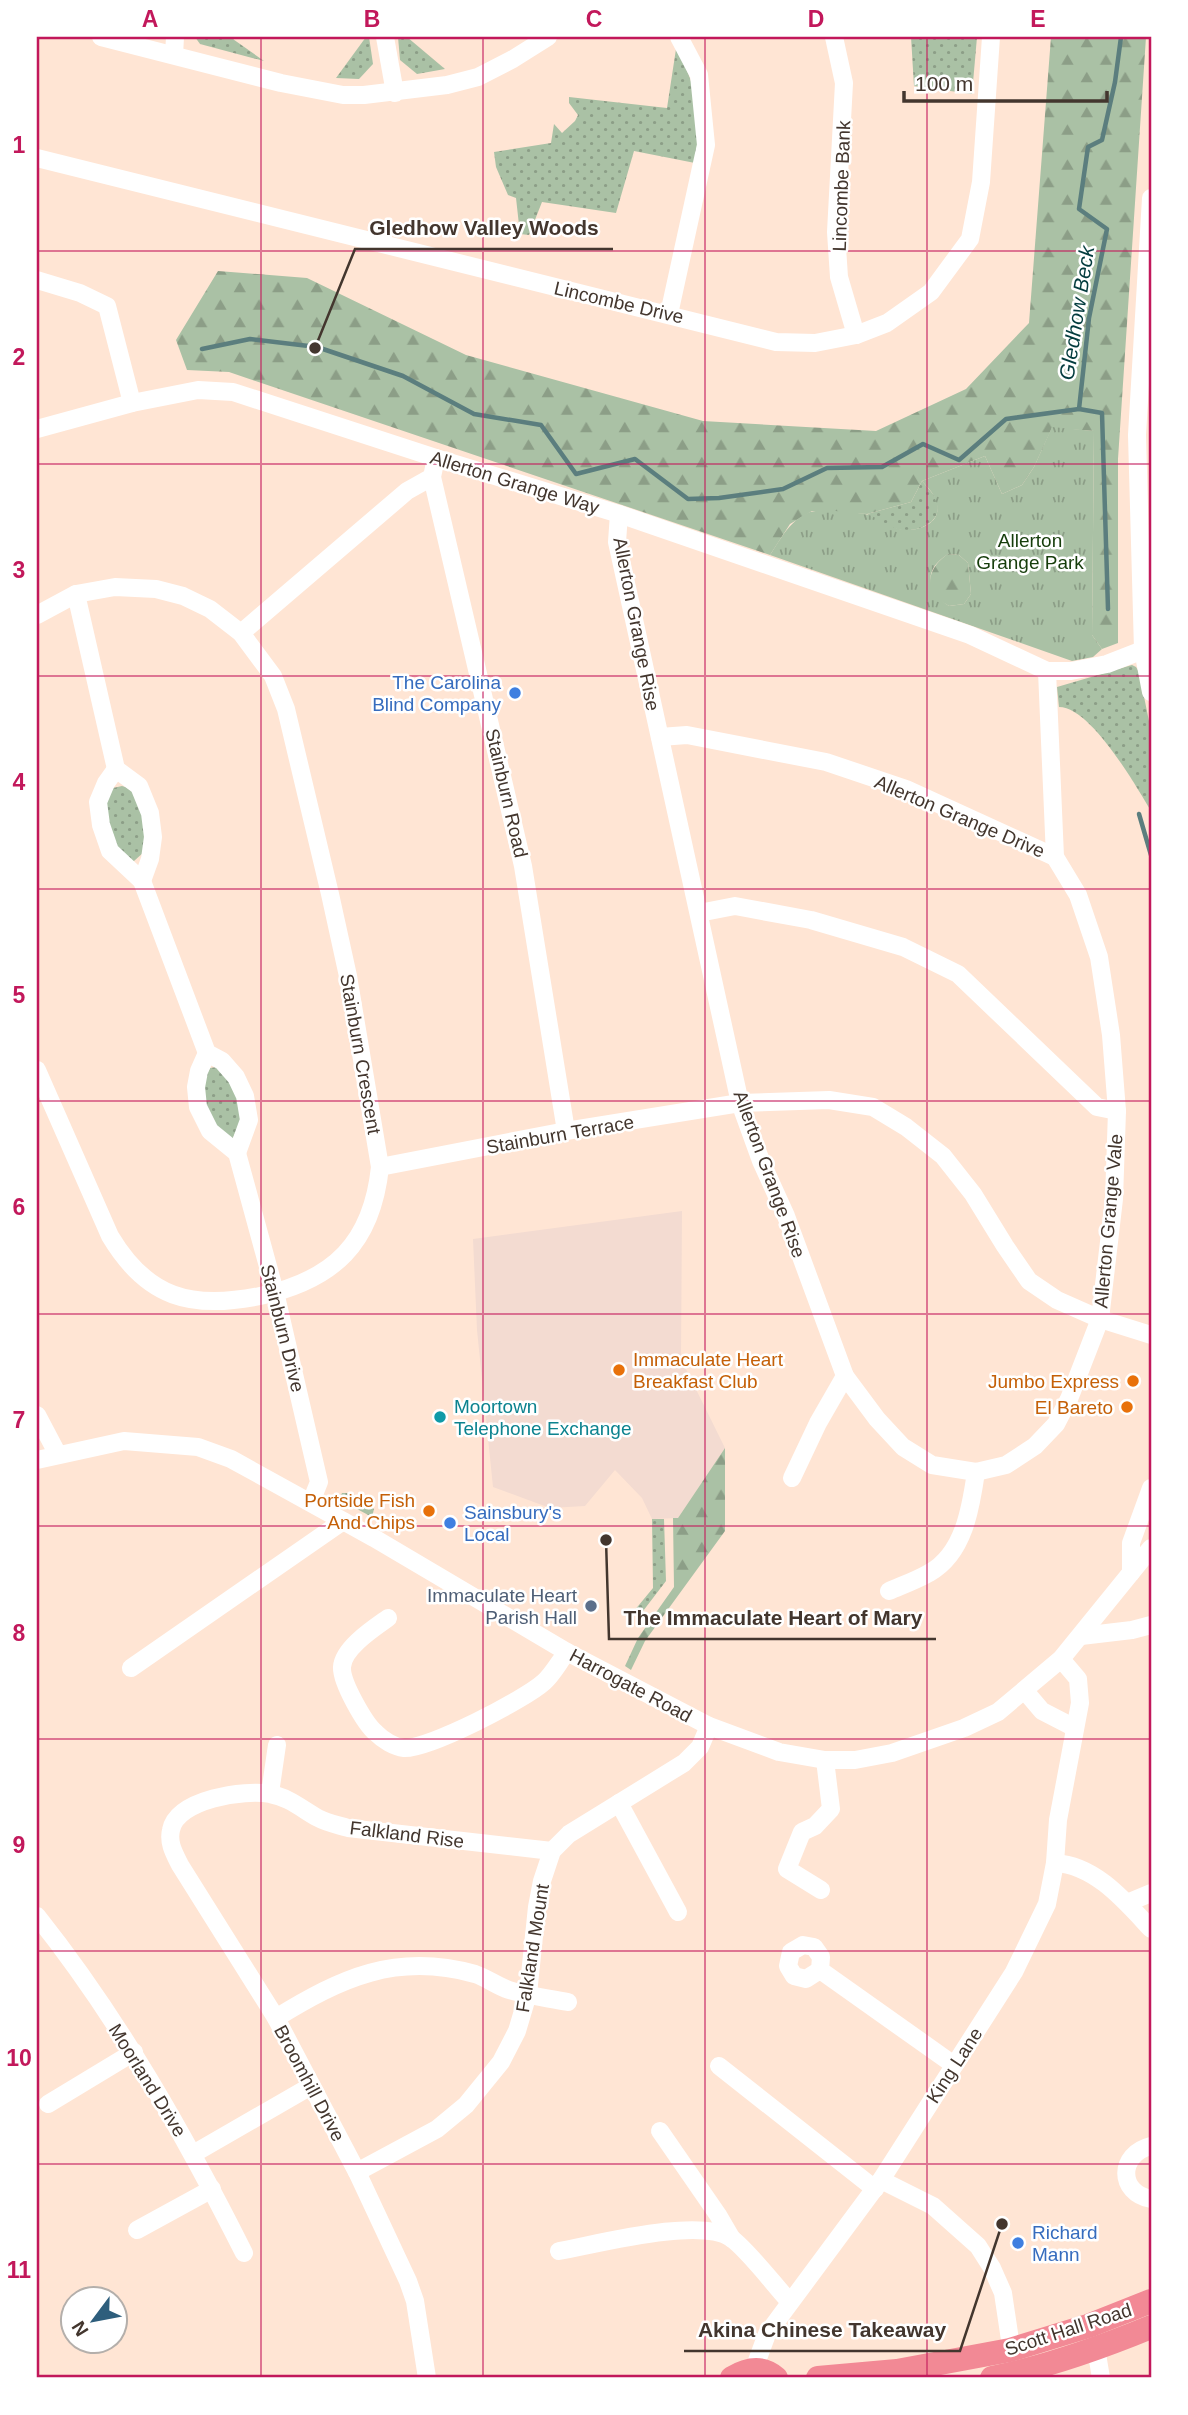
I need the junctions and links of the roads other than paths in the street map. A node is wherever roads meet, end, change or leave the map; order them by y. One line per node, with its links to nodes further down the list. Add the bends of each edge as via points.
1 (101, 37): 8 (street)
2 (175, 37): 8 (street)
3 (385, 37): 9 (street)
4 (548, 37): 9 (street, via 478,77)
5 (680, 37): 13 (street, via 699,75 706,145)
6 (834, 37): 14 (street, Lincombe Bank, via 844,83 836,232 839,278)
7 (991, 37): 14 (street, Lincombe Drive, via 981,183 970,239 931,292 887,323)
8 (174, 55): 9 (street, via 311,90 343,95)
9 (395, 93)
10 (37, 158): 13 (street, Lincombe Drive)
11 (1151, 198): 23 (street, via 1137,435)
12 (37, 280): 15 (street, via 107,306)
13 (669, 314): 14 (street, Lincombe Drive, via 776,342 816,344)
14 (856, 335)
15 (132, 403): 16 (street, Allerton Grange Way); 17 (street, Allerton Grange Way, via 198,390 233,392)
16 (37, 429)
17 (436, 458): 18 (street, Stainburn Road); 19 (street, Allerton Grange Way)
18 (432, 477): 22 (street, via 407,491); 35 (street, Stainburn Road, via 523,866)
19 (618, 514): 24 (street, Allerton Grange Way, via 970,635); 26 (street, Allerton Grange Rise, via 617,542)
20 (76, 594): 21 (street, Stainburn Crescent); 22 (street, Stainburn Crescent, via 115,587 156,589 210,609); 27 (street)
21 (37, 615)
22 (241, 633): 37 (street, Stainburn Crescent, via 273,676 286,709 348,976)
23 (1143, 650): 24 (street, Allerton Grange Way, via 1095,666); 25 (street)
24 (1047, 671): 28 (street, Allerton Grange Vale)
25 (1151, 692)
26 (660, 737): 28 (street, Allerton Grange Drive, via 687,734 826,762 906,789); 30 (street, Allerton Grange Rise)
27 (116, 769): 29 (street, via 139,786 150,813 153,837); 29 (street, via 98,802 101,825 110,851)
28 (1055, 857): 34 (street, Allerton Grange Vale, via 1078,895 1099,957)
29 (142, 881): 31 (street)
30 (699, 913): 33 (street, Allerton Grange Rise); 34 (street, via 735,906 811,920 903,947 958,974 1097,1107)
31 (207, 1053): 36 (street, via 196,1087 198,1107 210,1131); 36 (street, via 222,1061 245,1096 249,1120)
32 (37, 1070): 38 (street, Stainburn Crescent, via 110,1236 141,1275 162,1290 197,1302 236,1301)
33 (740, 1103): 35 (street, Stainburn Terrace); 39 (street, Stainburn Terrace, via 829,1100 873,1107 895,1120 943,1156 1030,1281 1057,1300); 41 (street, Allerton Grange Rise)
34 (1117, 1111): 39 (street, Allerton Grange Vale, via 1114,1199)
35 (566, 1131): 37 (street, Stainburn Terrace)
36 (237, 1153): 38 (street, Stainburn Drive)
37 (380, 1167): 38 (street, Stainburn Crescent, via 371,1214 357,1240 327,1270)
38 (275, 1292): 48 (street, Stainburn Drive, via 319,1482)
39 (1100, 1319): 40 (street, Stainburn Terrace); 45 (street, Allerton Grange Rise, via 1056,1424 1035,1446 1006,1465)
40 (1151, 1335)
41 (845, 1376): 45 (street, Allerton Grange Rise, via 903,1447 932,1465); 46 (street)
42 (37, 1415): 43 (street)
43 (57, 1453): 44 (street, Harrogate Road); 48 (street, Harrogate Road, via 124,1441 198,1447 231,1459)
44 (37, 1460)
45 (976, 1472): 52 (street, via 971,1508 950,1554 932,1572)
46 (792, 1478)
47 (1151, 1488): 51 (street, via 1131,1543)
48 (311, 1502): 49 (street, Harrogate Road)
49 (343, 1521): 56 (street, Harrogate Road); 58 (street)
50 (1151, 1548): 51 (street, Harrogate Road)
51 (1132, 1573): 55 (street, Harrogate Road)
52 (889, 1591)
53 (388, 1618): 56 (street, via 362,1638 342,1667 344,1679 374,1732 402,1748 417,1746 523,1698 546,1680)
54 (1149, 1628): 55 (street)
55 (1081, 1636): 57 (street, Harrogate Road)
56 (567, 1653): 60 (street, Harrogate Road)
57 (1060, 1660): 59 (street, Harrogate Road); 61 (street, King Lane, via 1078,1679)
58 (131, 1668)
59 (1025, 1691): 61 (street, via 1042,1711); 63 (street, Harrogate Road, via 982,1720 901,1750 855,1760)
60 (709, 1726): 63 (street, Harrogate Road, via 779,1752); 65 (street, via 694,1755)
61 (1075, 1728): 68 (street, King Lane)
62 (277, 1745): 64 (street)
63 (825, 1760): 69 (street, via 831,1809 803,1832 787,1869)
64 (270, 1793): 66 (street, Falkland Rise, via 225,1794); 67 (street, Falkland Rise, via 348,1828)
65 (619, 1803): 67 (street, via 569,1834); 72 (street)
66 (187, 1808): 78 (street, Broomhill Drive, via 171,1828 170,1845)
67 (552, 1851): 76 (street, Falkland Mount, via 537,1907)
68 (1055, 1863): 71 (street, via 1077,1866); 80 (street, King Lane, via 1046,1904 1014,1972)
69 (821, 1889)
70 (1151, 1893): 71 (street)
71 (1127, 1903): 74 (street)
72 (678, 1912)
73 (39, 1925): 79 (street, Moorland Drive)
74 (1151, 1929)
75 (820, 1970): 80 (street)
76 (528, 1994): 77 (street); 78 (street, via 477,1975 412,1965 351,1978); 87 (street, Falkland Mount, via 501,2063 466,2105 437,2129)
77 (568, 2002)
78 (276, 2018): 82 (street, Broomhill Drive)
79 (134, 2052): 83 (street); 86 (street, Moorland Drive)
80 (954, 2065): 88 (street, King Lane)
81 (719, 2066): 88 (street)
82 (312, 2085): 86 (street); 87 (street, Broomhill Drive)
83 (48, 2104)
84 (660, 2131): 92 (street)
85 (1151, 2146): 90 (street, via 1133,2154 1126,2172 1131,2188)
86 (193, 2154): 89 (street, Moorland Drive)
87 (357, 2172): 101 (street, Broomhill Drive, via 415,2301)
88 (878, 2184): 96 (street, King Lane); 99 (street, via 933,2206 978,2246 1003,2292)
89 (212, 2189): 91 (street); 94 (street, Moorland Drive)
90 (1151, 2199)
91 (137, 2230)
92 (732, 2239): 93 (street, via 715,2231 693,2230); 96 (street)
93 (559, 2251)
94 (244, 2253)
95 (1151, 2301): 99 (highway, Scott Hall Road)
96 (790, 2302): 100 (street, King Lane, via 768,2334)
97 (1151, 2326): 98 (highway, Scott Hall Road)
98 (1096, 2348): 99 (highway, Scott Hall Road); 104 (street)
99 (1013, 2362): 102 (highway, Scott Hall Road); 103 (highway, Scott Hall Road)
100 (754, 2375)
101 (427, 2378)
102 (818, 2378)
103 (992, 2378)
104 (1101, 2378)

